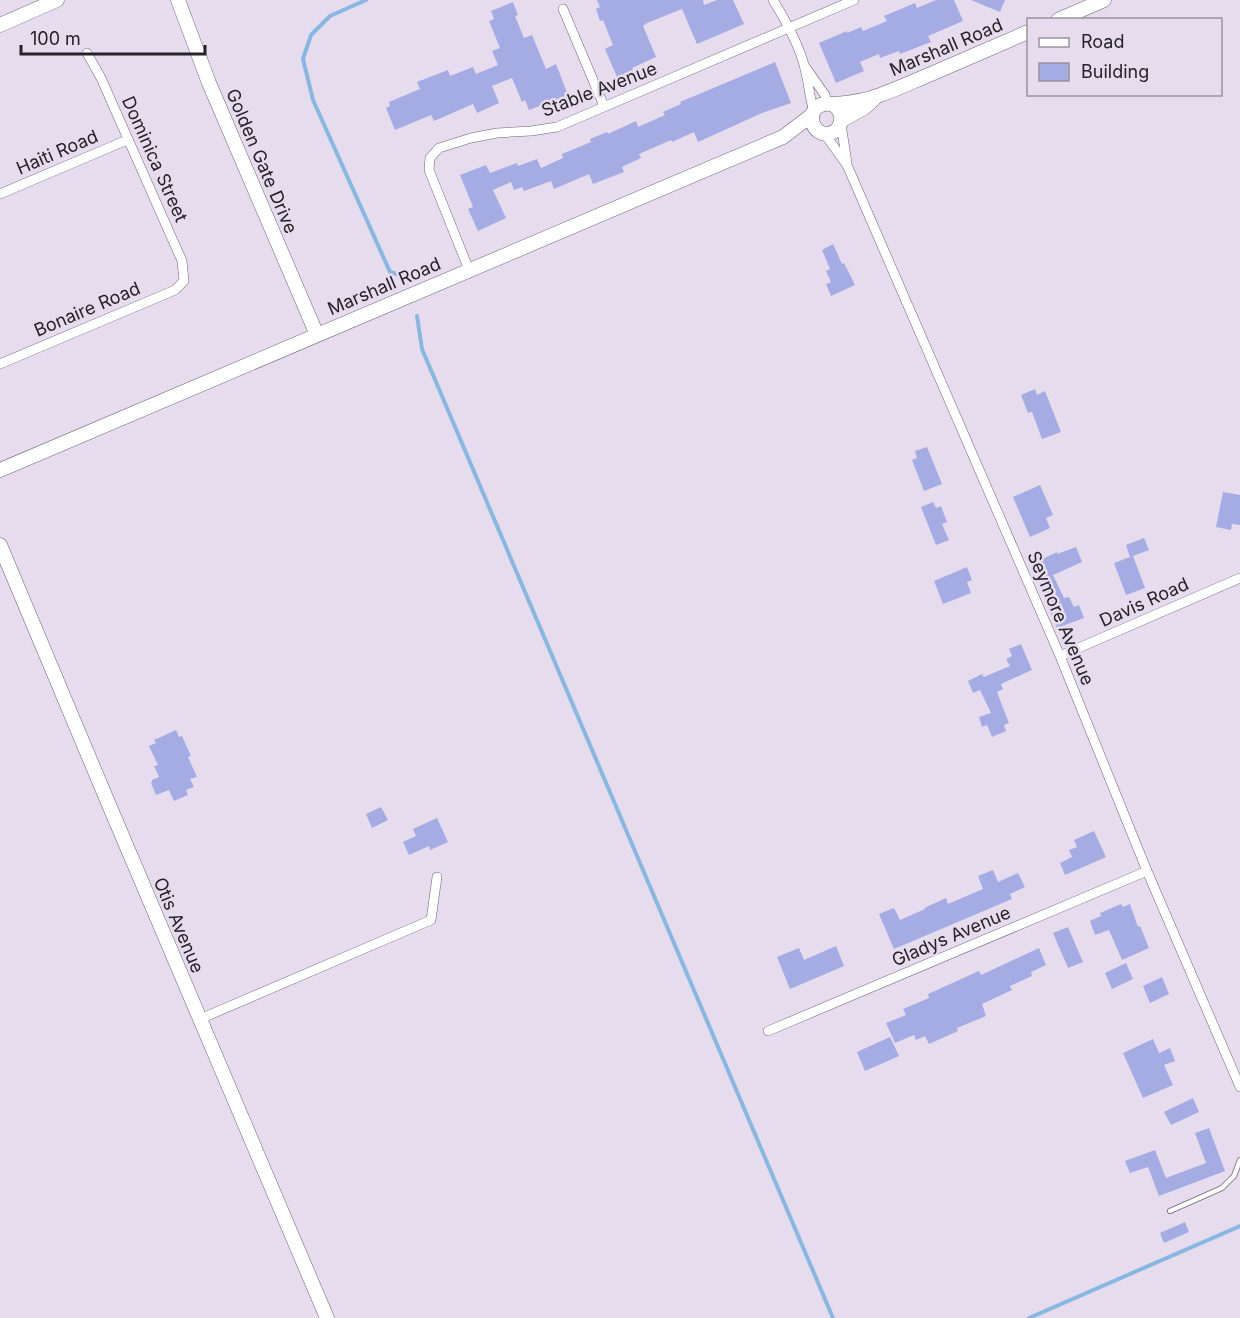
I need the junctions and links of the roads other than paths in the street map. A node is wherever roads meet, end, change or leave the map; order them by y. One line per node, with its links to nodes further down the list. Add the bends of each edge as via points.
1 (57, 0): 8 (street)
2 (178, 0): 25 (street, Golden Gate Drive, via 209,83)
3 (773, 0): 9 (street)
4 (854, 0): 9 (street, Stable Avenue)
5 (1104, 0): 7 (street)
6 (563, 9): 15 (street)
7 (1063, 18)
8 (0, 24)
9 (788, 28): 12 (street); 15 (street, Stable Avenue)
10 (1027, 33): 13 (street, Marshall Road)
11 (87, 53): 20 (street, Dominica Street)
12 (805, 66): 14 (street); 16 (street)
13 (878, 96): 14 (street, Marshall Road); 17 (street, Marshall Road)
14 (829, 104): 16 (street, via 819,105); 17 (street, via 841,112)
15 (604, 106): 23 (street, Stable Avenue, via 557,127 471,138 439,148 430,158 429,170)
16 (813, 113): 18 (street, via 814,127); 19 (street, Marshall Road)
17 (841, 122): 18 (street, via 836,130); 21 (street, Seymore Avenue)
18 (822, 132): 19 (street, Marshall Road); 21 (street, Seymore Avenue)
19 (783, 137): 23 (street, Marshall Road)
20 (127, 140): 22 (street, Haiti Road); 24 (street, Dominica Street, via 182,261)
21 (847, 165): 30 (street, Seymore Avenue)
22 (0, 194)
23 (469, 270): 25 (street, Marshall Road)
24 (184, 281): 26 (street, Bonaire Road, via 175,290)
25 (317, 335): 27 (street, Marshall Road)
26 (0, 364)
27 (0, 470)
28 (0, 545): 33 (street, Otis Avenue)
29 (1240, 578): 30 (street, Davis Road)
30 (1060, 656): 31 (street, Seymore Avenue)
31 (1147, 871): 34 (street, Gladys Avenue); 35 (street, Seymore Avenue)
32 (437, 877): 33 (street, via 430,920)
33 (200, 1019): 38 (street, Otis Avenue)
34 (768, 1031)
35 (1240, 1087)
36 (1240, 1160): 37 (lane, via 1234,1176 1222,1188)
37 (1170, 1211)
38 (327, 1318)

